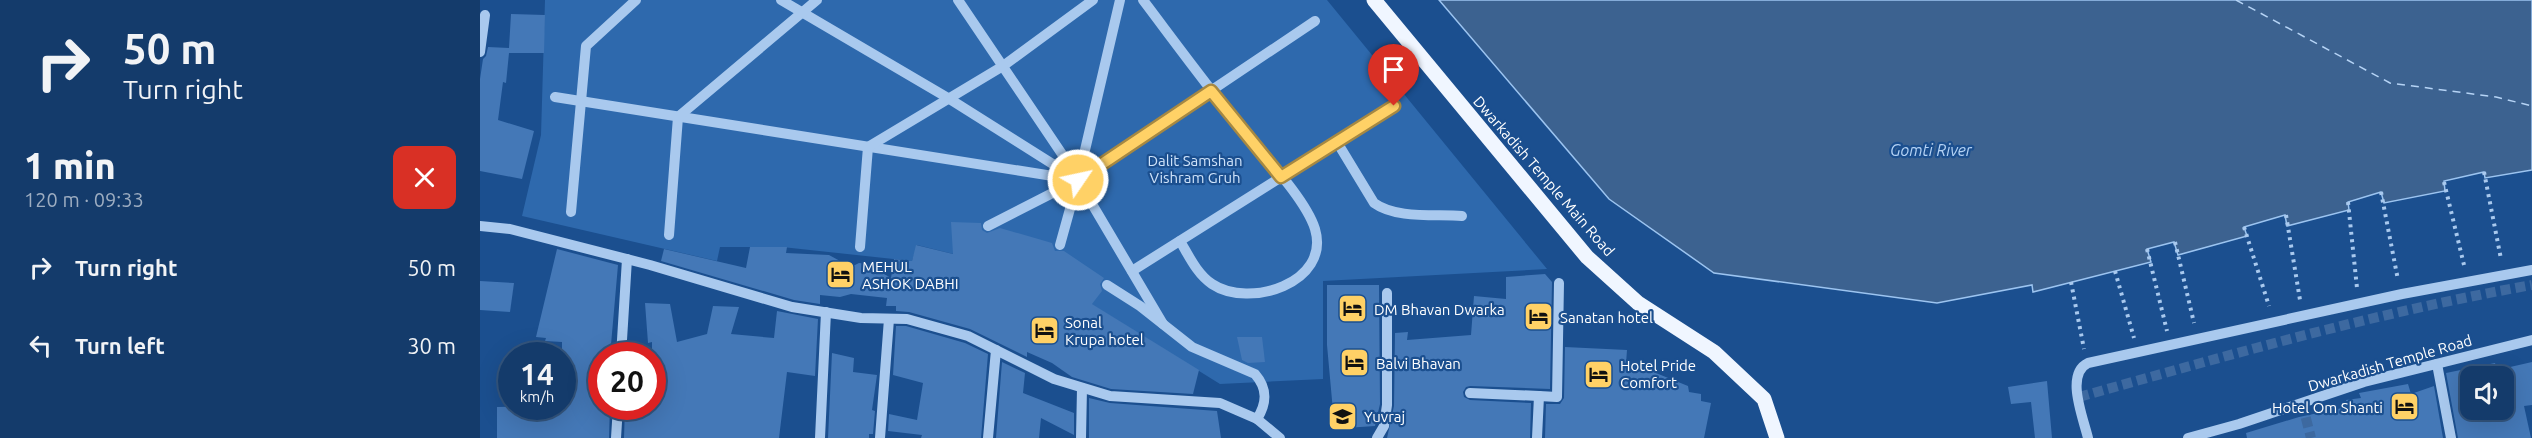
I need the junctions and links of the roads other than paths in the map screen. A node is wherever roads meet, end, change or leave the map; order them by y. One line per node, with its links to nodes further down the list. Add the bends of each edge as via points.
1 (636, 0): 17 (street, via 585,46)
2 (781, 0): 9 (street)
3 (817, 0): 9 (street)
4 (958, 0): 13 (street)
5 (1093, 0): 13 (street)
6 (1120, 0): 23 (street)
7 (1143, 0): 14 (street)
8 (1374, 0): 58 (main road, Dwarkadish Temple Main Road, via 1587,257 1638,303 1713,352 1764,399)
9 (802, 12): 16 (street); 19 (street)
10 (485, 15): 12 (street)
11 (1315, 21): 14 (street)
12 (480, 52)
13 (1002, 66): 16 (street); 23 (street)
14 (1211, 91): 22 (street); 23 (street)
15 (555, 97): 17 (street)
16 (948, 98): 21 (street); 23 (street)
17 (579, 101): 19 (street); 24 (street)
18 (1394, 106): 20 (street)
19 (678, 117): 21 (street); 28 (street)
20 (1337, 142): 22 (street); 25 (street, via 1374,203 1381,208)
21 (868, 147): 23 (street); 31 (street)
22 (1281, 177): 29 (street); 29 (street, via 1316,232 1316,250 1309,268 1292,281 1274,291 1231,293 1212,284 1199,271)
23 (1078, 180): 27 (street); 30 (street); 34 (street)
24 (571, 212)
25 (1462, 216)
26 (480, 226): 32 (street, via 510,229)
27 (988, 226)
28 (669, 235)
29 (1180, 241): 34 (street)
30 (1060, 245)
31 (860, 247)
32 (627, 259): 38 (street, via 792,307); 42 (street)
33 (2532, 270): 59 (street, via 2402,294 2088,363 2076,373 2075,383)
34 (1132, 271): 40 (street)
35 (1559, 283): 47 (street, via 1557,397)
36 (1107, 285): 40 (street)
37 (1387, 292): 56 (street, via 1387,405 1384,426)
38 (826, 312): 39 (street); 51 (street)
39 (889, 319): 43 (street, via 907,319 968,336); 52 (street)
40 (1163, 324): 48 (street, via 1192,347 1255,374 1265,394)
41 (2532, 340): 44 (street, Dwarkadish Temple Road)
42 (622, 342)
43 (996, 350): 45 (street, via 1054,379); 53 (street)
44 (2437, 364): 60 (street, Dwarkadish Temple Road, via 2364,382); 61 (street)
45 (1082, 388): 48 (street, via 1110,396 1220,403); 54 (street)
46 (1470, 393): 47 (street)
47 (1539, 396): 57 (street)
48 (1257, 418): 55 (street)
49 (617, 420): 50 (street)
50 (616, 438)
51 (820, 438)
52 (880, 438)
53 (988, 438)
54 (1081, 438)
55 (1280, 438)
56 (1377, 438)
57 (1537, 438)
58 (1777, 438)
59 (2088, 438)
60 (2188, 438)
61 (2451, 438)

